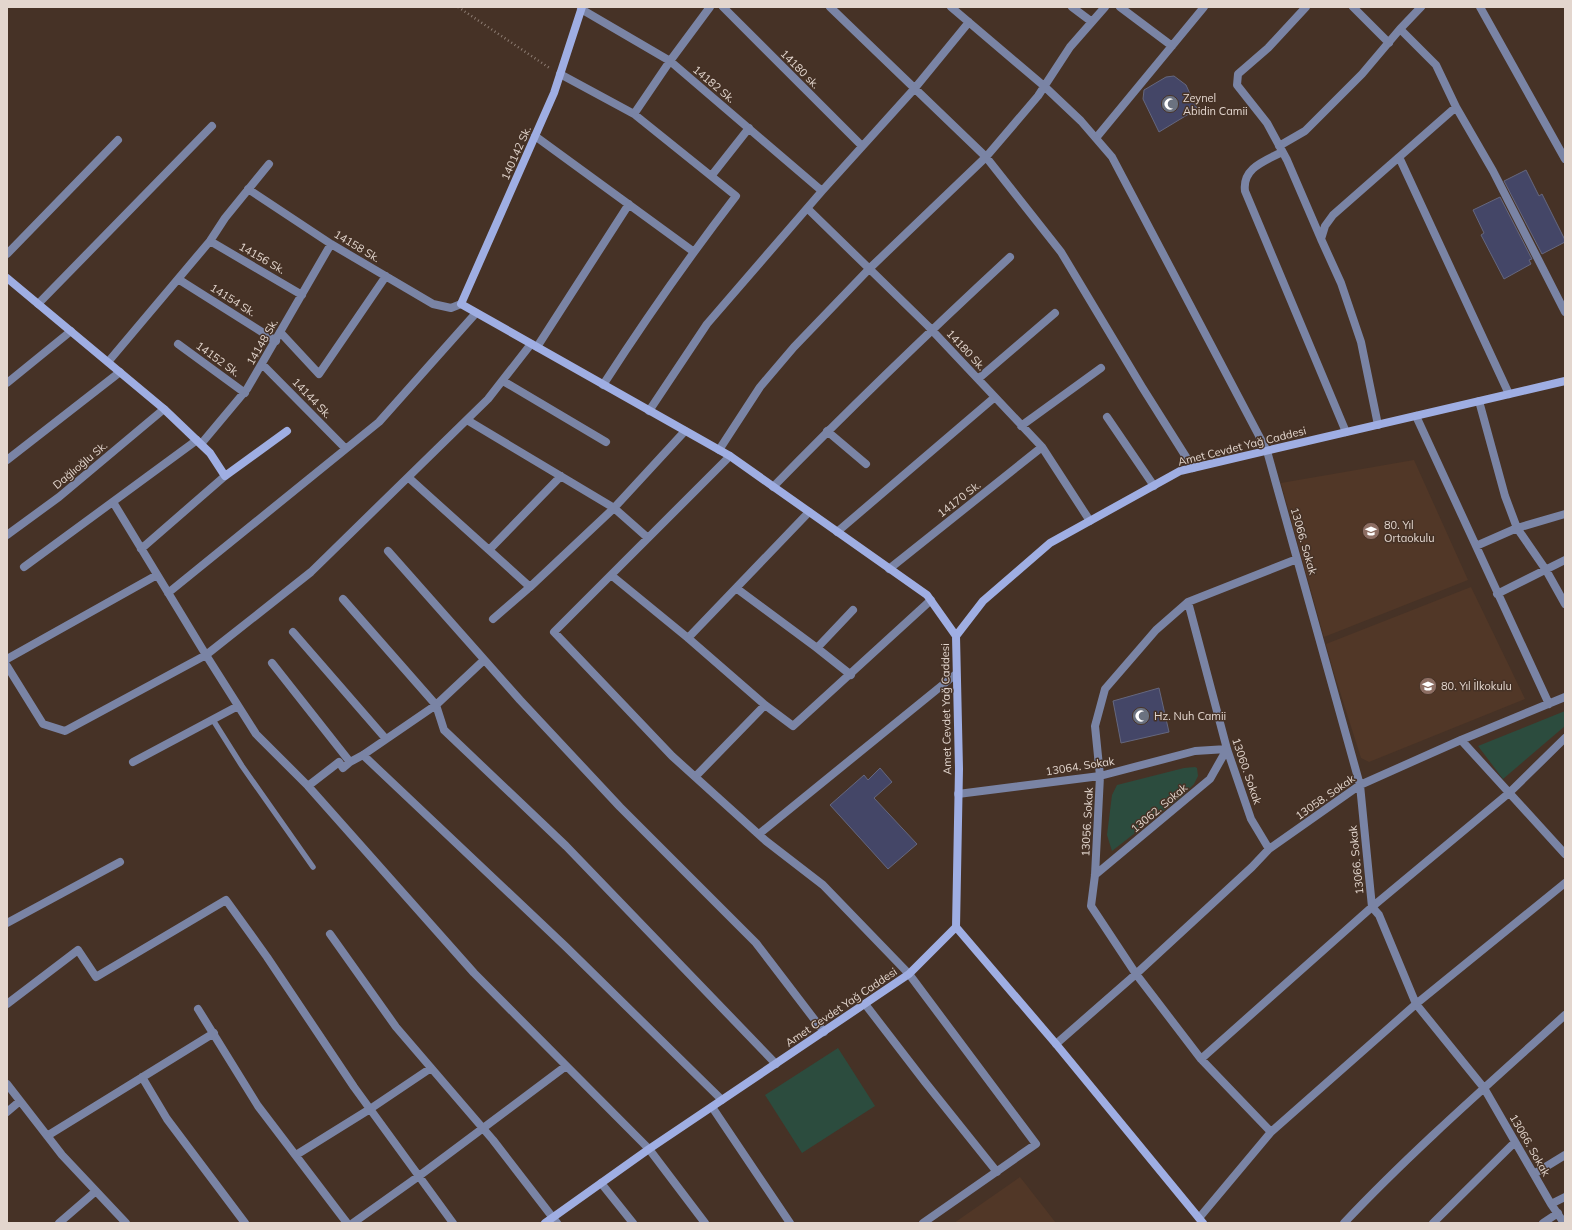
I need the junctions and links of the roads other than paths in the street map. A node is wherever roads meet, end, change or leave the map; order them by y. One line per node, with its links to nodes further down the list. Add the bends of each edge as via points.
1 (710, 7): 19 (street)
2 (723, 7): 30 (street, 14180 sk.)
3 (830, 7): 22 (street)
4 (951, 7): 14 (street, 13066. Sokak)
5 (1072, 7): 15 (street)
6 (1105, 7): 15 (street)
7 (1120, 7): 18 (street)
8 (1204, 7): 18 (street)
9 (1306, 7): 31 (street, via 1268,48 1238,74 1237,85 1267,123)
10 (1353, 7): 17 (street)
11 (1421, 7): 16 (street)
12 (1480, 7): 34 (street)
13 (582, 8): 19 (street, 14182 Sk.); 20 (main road, 140142 Sk.)
14 (969, 22): 21 (street, 13066. Sokak); 22 (street)
15 (1092, 22): 21 (street, via 1070,47)
16 (1400, 29): 17 (street); 23 (street, via 1436,65)
17 (1389, 42): 31 (street, via 1362,74 1305,131)
18 (1172, 46): 28 (street)
19 (670, 60): 24 (street); 26 (street, 14182 Sk.)
20 (560, 74): 24 (street); 27 (main road, 140142 Sk.)
21 (1044, 86): 28 (street, 13066. Sokak); 32 (street)
22 (915, 88): 30 (street); 32 (street)
23 (1456, 107): 33 (street); 54 (street, via 1493,171)
24 (634, 114): 36 (street)
25 (212, 126): 52 (street)
26 (749, 128): 36 (street); 38 (street, 14182 Sk.)
27 (535, 136): 39 (street); 53 (main road, 140142 Sk.)
28 (1096, 138): 92 (street, 13066. Sokak, via 1112,157)
29 (118, 140): 45 (street)
30 (862, 146): 38 (street)
31 (1281, 149): 41 (street); 86 (street, via 1248,174 1244,182 1245,191)
32 (986, 157): 47 (street); 96 (street, via 1061,252)
33 (1399, 157): 41 (street, via 1333,215 1325,226); 73 (street)
34 (1565, 160)
35 (269, 164): 37 (street)
36 (712, 175): 44 (street, via 736,196)
37 (248, 189): 42 (street); 43 (street, 14158 Sk.)
38 (822, 191): 40 (street)
39 (629, 204): 44 (street); 62 (street)
40 (808, 209): 47 (street, 14180 Sk.); 77 (street, via 707,324)
41 (1321, 239): 81 (street, via 1341,283 1362,342)
42 (210, 241): 50 (street); 51 (street, 14156 Sk.)
43 (331, 244): 48 (street, 14158 Sk.); 51 (street, 14148 Sk.)
44 (694, 252): 71 (street)
45 (7, 254)
46 (1010, 257): 57 (street)
47 (870, 268): 57 (street, 14180 Sk.); 91 (street, via 794,347 760,387)
48 (386, 276): 53 (street, 14158 Sk., via 433,304 451,308); 59 (street, via 319,374)
49 (7, 278): 52 (main road)
50 (178, 279): 60 (street, 14154 Sk.); 63 (street)
51 (302, 295): 59 (street, 14148 Sk.)
52 (38, 304): 58 (main road)
53 (461, 304): 55 (main road)
54 (1565, 312)
55 (476, 313): 62 (main road); 90 (street, via 379,422)
56 (1054, 313): 67 (street)
57 (932, 330): 67 (street, 14180 Sk.); 85 (street)
58 (71, 331): 63 (main road); 70 (street)
59 (280, 332): 60 (street, 14148 Sk.)
60 (276, 341): 64 (street, 14148 Sk.)
61 (178, 344): 72 (street, 14152 Sk.)
62 (534, 346): 68 (street); 71 (main road)
63 (108, 362): 66 (main road)
64 (262, 364): 72 (street, 14148 Sk.); 90 (street, 14144 Sk.)
65 (1101, 368): 82 (street)
66 (120, 372): 76 (main road); 94 (street)
67 (978, 379): 74 (street, 14180 Sk.)
68 (503, 381): 80 (street); 88 (street)
69 (1565, 381): 73 (main road, Amet Cevdet Yağ Caddesi)
70 (7, 383)
71 (603, 385): 77 (main road)
72 (245, 393): 87 (street, 14148 Sk.)
73 (1509, 394): 75 (main road, Amet Cevdet Yağ Caddesi)
74 (995, 397): 82 (street, 14180 Sk.); 108 (street)
75 (1479, 401): 78 (main road, Amet Cevdet Yağ Caddesi); 107 (street, via 1505,496)
76 (164, 409): 87 (main road); 109 (street, Dağlıoğlu Sk., via 59,497)
77 (649, 411): 84 (main road)
78 (1416, 416): 81 (main road, Amet Cevdet Yağ Caddesi); 111 (street)
79 (1107, 417): 100 (street)
80 (467, 420): 98 (street); 99 (street)
81 (1378, 425): 86 (main road, Amet Cevdet Yağ Caddesi)
82 (1021, 426): 89 (street, 14180 Sk.)
83 (287, 431): 97 (main road)
84 (685, 431): 91 (main road); 103 (street)
85 (827, 431): 95 (street); 101 (street)
86 (1346, 432): 92 (main road, Amet Cevdet Yağ Caddesi)
87 (199, 442): 97 (main road, via 210,453); 102 (street, 14148 Sk.)
88 (606, 442)
89 (1042, 447): 106 (street, 14180 Sk.); 118 (street, 14170 Sk.)
90 (345, 448): 124 (street)
91 (719, 450): 93 (main road)
92 (1267, 451): 96 (main road, Amet Cevdet Yağ Caddesi); 115 (street, 13066. Sokak)
93 (730, 456): 101 (main road); 110 (street)
94 (7, 460)
95 (866, 464)
96 (1193, 468): 100 (main road, Amet Cevdet Yağ Caddesi, via 1180,471)
97 (225, 476): 112 (street)
98 (561, 476): 103 (street); 113 (street)
99 (409, 478): 113 (street); 136 (street, via 311,572)
100 (1154, 486): 106 (main road, Amet Cevdet Yağ Caddesi)
101 (773, 487): 104 (main road)
102 (113, 502): 112 (street); 117 (street, 14148 Sk.)
103 (614, 508): 110 (street); 122 (street)
104 (809, 512): 108 (main road); 123 (street)
105 (1565, 514): 107 (street)
106 (1090, 521): 133 (main road, Amet Cevdet Yağ Caddesi, via 1050,543 1012,575 983,601)
107 (1517, 528): 111 (street); 119 (street)
108 (837, 532): 118 (main road)
109 (7, 535)
110 (648, 538): 121 (street)
111 (1476, 546): 125 (street)
112 (141, 549): 120 (street)
113 (489, 550): 122 (street)
114 (388, 551): 138 (street)
115 (1297, 559): 128 (street, 13056. Sokak); 158 (street, 13066. Sokak)
116 (1565, 560): 119 (street)
117 (24, 567)
118 (889, 569): 127 (main road)
119 (1546, 570): 125 (street); 129 (street)
120 (157, 575): 124 (street); 137 (street)
121 (611, 575): 134 (street); 157 (street, via 554,632)
122 (530, 588): 131 (street)
123 (736, 588): 134 (street); 135 (street)
124 (168, 593): 136 (street)
125 (1497, 594): 144 (street)
126 (343, 599): 145 (street)
127 (932, 600): 133 (main road); 142 (street)
128 (1188, 602): 152 (street, 13060. Sokak); 156 (street, 13056. Sokak, via 1156,630 1105,689 1095,726)
129 (1565, 604)
130 (853, 610): 135 (street)
131 (493, 619)
132 (293, 632): 150 (street)
133 (956, 636): 141 (main road, Amet Cevdet Yağ Caddesi)
134 (688, 638): 147 (street)
135 (817, 648): 142 (street)
136 (206, 655): 140 (street, via 65,731 43,724); 146 (street)
137 (7, 659)
138 (484, 660): 145 (street); 180 (street, via 620,807 756,943)
139 (272, 663): 155 (street)
140 (7, 666)
141 (956, 674): 161 (main road, Amet Cevdet Yağ Caddesi); 162 (street)
142 (851, 675): 147 (street, via 793,726)
143 (1565, 697): 144 (street, 13058. Sokak)
144 (1549, 704): 151 (street, 13058. Sokak)
145 (436, 705): 150 (street); 184 (street, via 444,730 566,846)
146 (238, 706): 148 (street); 159 (street, via 256,734)
147 (765, 706): 157 (street)
148 (213, 720): 154 (street); 166 (lane)
149 (1565, 738): 160 (street)
150 (386, 739): 153 (street)
151 (1461, 740): 158 (street, 13058. Sokak); 160 (street)
152 (1227, 749): 156 (street, 13064. Sokak, via 1195,751); 163 (street, 13060. Sokak, via 1251,819); 167 (street, 13062. Sokak, via 1210,779)
153 (363, 755): 155 (street); 190 (street, via 542,924)
154 (133, 762)
155 (350, 762): 159 (street, via 343,768 339,762)
156 (1100, 776): 161 (street, 13064. Sokak); 167 (street, 13056. Sokak)
157 (695, 777): 162 (street)
158 (1360, 784): 163 (street, 13058. Sokak); 169 (street, 13066. Sokak)
159 (308, 786): 185 (street, via 474,973)
160 (1509, 793): 164 (street); 169 (street)
161 (958, 794): 171 (main road, Amet Cevdet Yağ Caddesi)
162 (759, 834): 173 (street, via 823,885)
163 (1269, 849): 174 (street, 13058. Sokak)
164 (1565, 854)
165 (120, 862): 170 (street)
166 (313, 867)
167 (1095, 875): 174 (street, 13056. Sokak, via 1091,906)
168 (1565, 883): 177 (street)
169 (1372, 907): 177 (street, 13066. Sokak, via 1379,915); 183 (street)
170 (7, 923)
171 (956, 927): 173 (main road, Amet Cevdet Yağ Caddesi); 182 (main road)
172 (330, 934): 186 (street, via 396,1027)
173 (909, 974): 176 (main road, Amet Cevdet Yağ Caddesi); 202 (street, via 1036,1144)
174 (1136, 974): 182 (street, 13058. Sokak); 183 (street, 13056. Sokak)
175 (7, 1004): 193 (street, via 78,950 96,977 226,900)
176 (864, 1004): 180 (main road, Amet Cevdet Yağ Caddesi); 202 (street)
177 (1416, 1004): 189 (street, 13066. Sokak); 196 (street)
178 (198, 1009): 181 (street)
179 (1565, 1015): 189 (street)
180 (824, 1032): 184 (main road, Amet Cevdet Yağ Caddesi)
181 (214, 1033): 187 (street); 200 (street, via 258,1106)
182 (1056, 1044): 211 (main road)
183 (1201, 1059): 196 (street, 13056. Sokak)
184 (776, 1064): 190 (main road, Amet Cevdet Yağ Caddesi)
185 (566, 1066): 195 (street); 199 (street)
186 (431, 1068): 193 (street); 195 (street)
187 (142, 1077): 197 (street); 214 (street, via 167,1119)
188 (7, 1084): 191 (street)
189 (1484, 1088): 198 (street, 13066. Sokak); 223 (street, via 1373,1192)
190 (722, 1100): 192 (main road, Amet Cevdet Yağ Caddesi)
191 (20, 1101): 194 (street); 197 (street)
192 (712, 1107): 199 (main road, Amet Cevdet Yağ Caddesi); 221 (street)
193 (370, 1108): 200 (street); 204 (street)
194 (7, 1112)
195 (483, 1128): 204 (street); 210 (street)
196 (1271, 1132): 211 (street)
197 (47, 1136): 206 (street)
198 (1515, 1142): 203 (street, 13066. Sokak); 224 (street)
199 (649, 1149): 205 (main road, Amet Cevdet Yağ Caddesi); 220 (street)
200 (296, 1155): 215 (street)
201 (1565, 1156): 203 (street)
202 (997, 1172): 222 (street)
203 (1534, 1174): 208 (street, 13066. Sokak)
204 (419, 1176): 216 (street); 217 (street)
205 (601, 1183): 210 (main road, Amet Cevdet Yağ Caddesi); 219 (street)
206 (96, 1191): 212 (street); 213 (street)
207 (1565, 1197): 208 (street)
208 (1552, 1204): 209 (street, 13066. Sokak)
209 (1558, 1213): 225 (street); 226 (street, 13066. Sokak)
210 (555, 1220): 218 (main road, Amet Cevdet Yağ Caddesi)
211 (1201, 1221)
212 (59, 1223)
213 (126, 1223)
214 (245, 1223)
215 (346, 1223)
216 (353, 1223)
217 (453, 1223)
218 (545, 1223)
219 (633, 1223)
220 (705, 1223)
221 (790, 1223)
222 (922, 1223)
223 (1344, 1223)
224 (1433, 1223)
225 (1543, 1223)
226 (1564, 1223)

